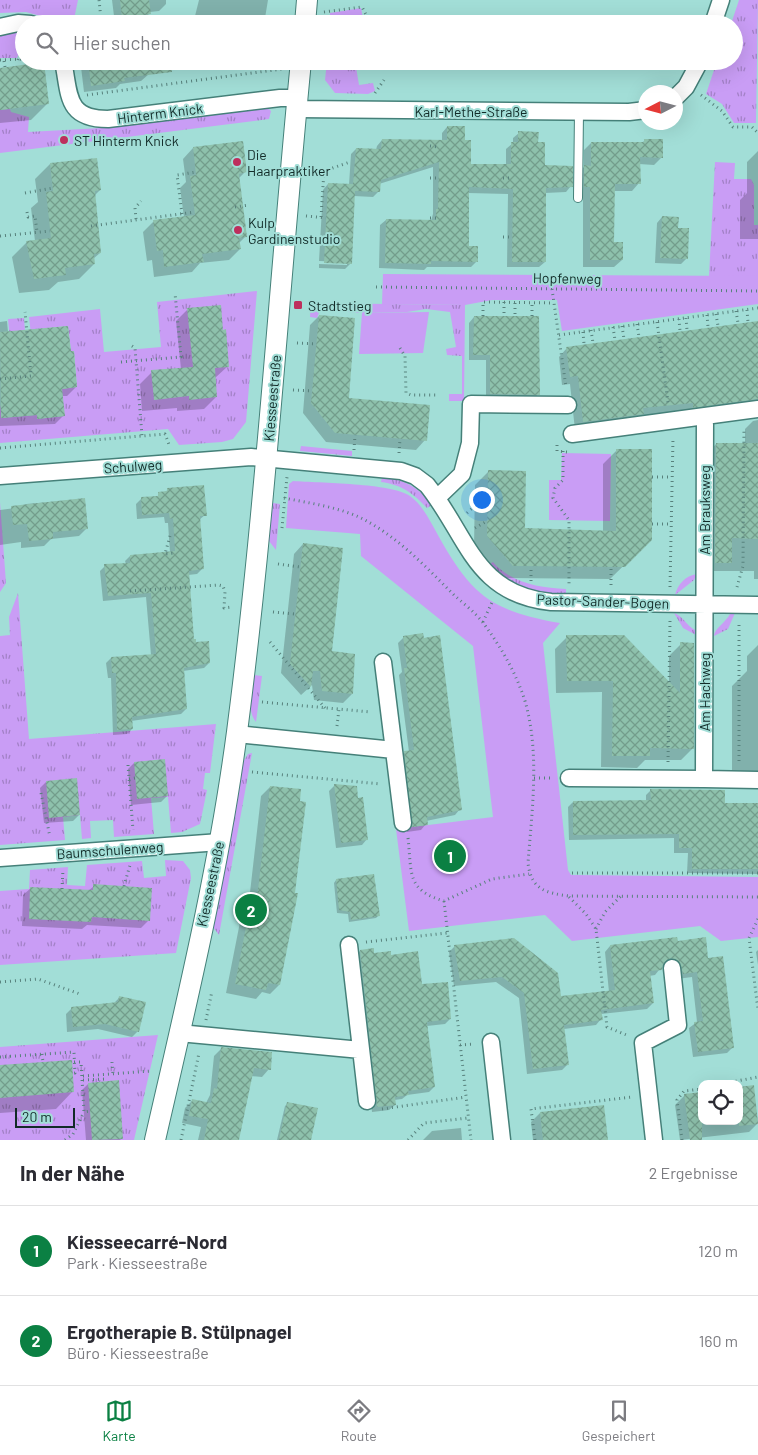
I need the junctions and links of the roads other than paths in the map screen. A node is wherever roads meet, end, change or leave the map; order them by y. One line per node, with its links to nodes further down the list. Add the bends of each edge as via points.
1 (307, 0): 3 (street)
2 (722, 0): 4 (street)
3 (306, 15)
4 (716, 15)
5 (15, 24): 6 (street)
6 (0, 27)
7 (64, 70): 11 (street, Hinterm Knick, via 69,97 76,110 90,118 108,119 280,98)
8 (300, 70): 11 (street, Kiesseestraße)
9 (694, 70): 10 (street)
10 (683, 89)
11 (297, 103): 13 (street, Karl-Methe-Straße); 19 (street, Kiesseestraße)
12 (638, 111): 13 (street, Karl-Methe-Straße)
13 (579, 112): 14 (lane)
14 (578, 198)
15 (568, 404): 21 (street, via 471,404 470,443 462,474)
16 (751, 410): 17 (street)
17 (705, 416): 18 (street); 22 (street, Am Brauksweg)
18 (572, 434)
19 (267, 459): 20 (street, Schulweg, via 251,457); 21 (street, Pastor-Sander-Bogen, via 401,471 415,476); 25 (street, Kiesseestraße)
20 (0, 476)
21 (437, 498): 22 (street, Pastor-Sander-Bogen, via 471,556 485,573 512,592 537,601)
22 (704, 604): 23 (street, Pastor-Sander-Bogen); 28 (street, Am Hachweg)
23 (758, 605)
24 (384, 662): 26 (street)
25 (237, 734): 26 (street); 31 (street, Kiesseestraße)
26 (394, 750): 30 (street)
27 (569, 778): 28 (street)
28 (704, 779): 29 (street)
29 (758, 780)
30 (403, 823)
31 (220, 842): 32 (street, Baumschulenweg); 35 (street, Kiesseestraße)
32 (0, 858)
33 (349, 944): 37 (street)
34 (672, 968): 41 (street, via 678,1025 643,1043)
35 (179, 1033): 37 (street); 39 (street, Kiesseestraße)
36 (491, 1042): 40 (street)
37 (361, 1050): 38 (street)
38 (367, 1101)
39 (155, 1140)
40 (502, 1140)
41 (654, 1140)

